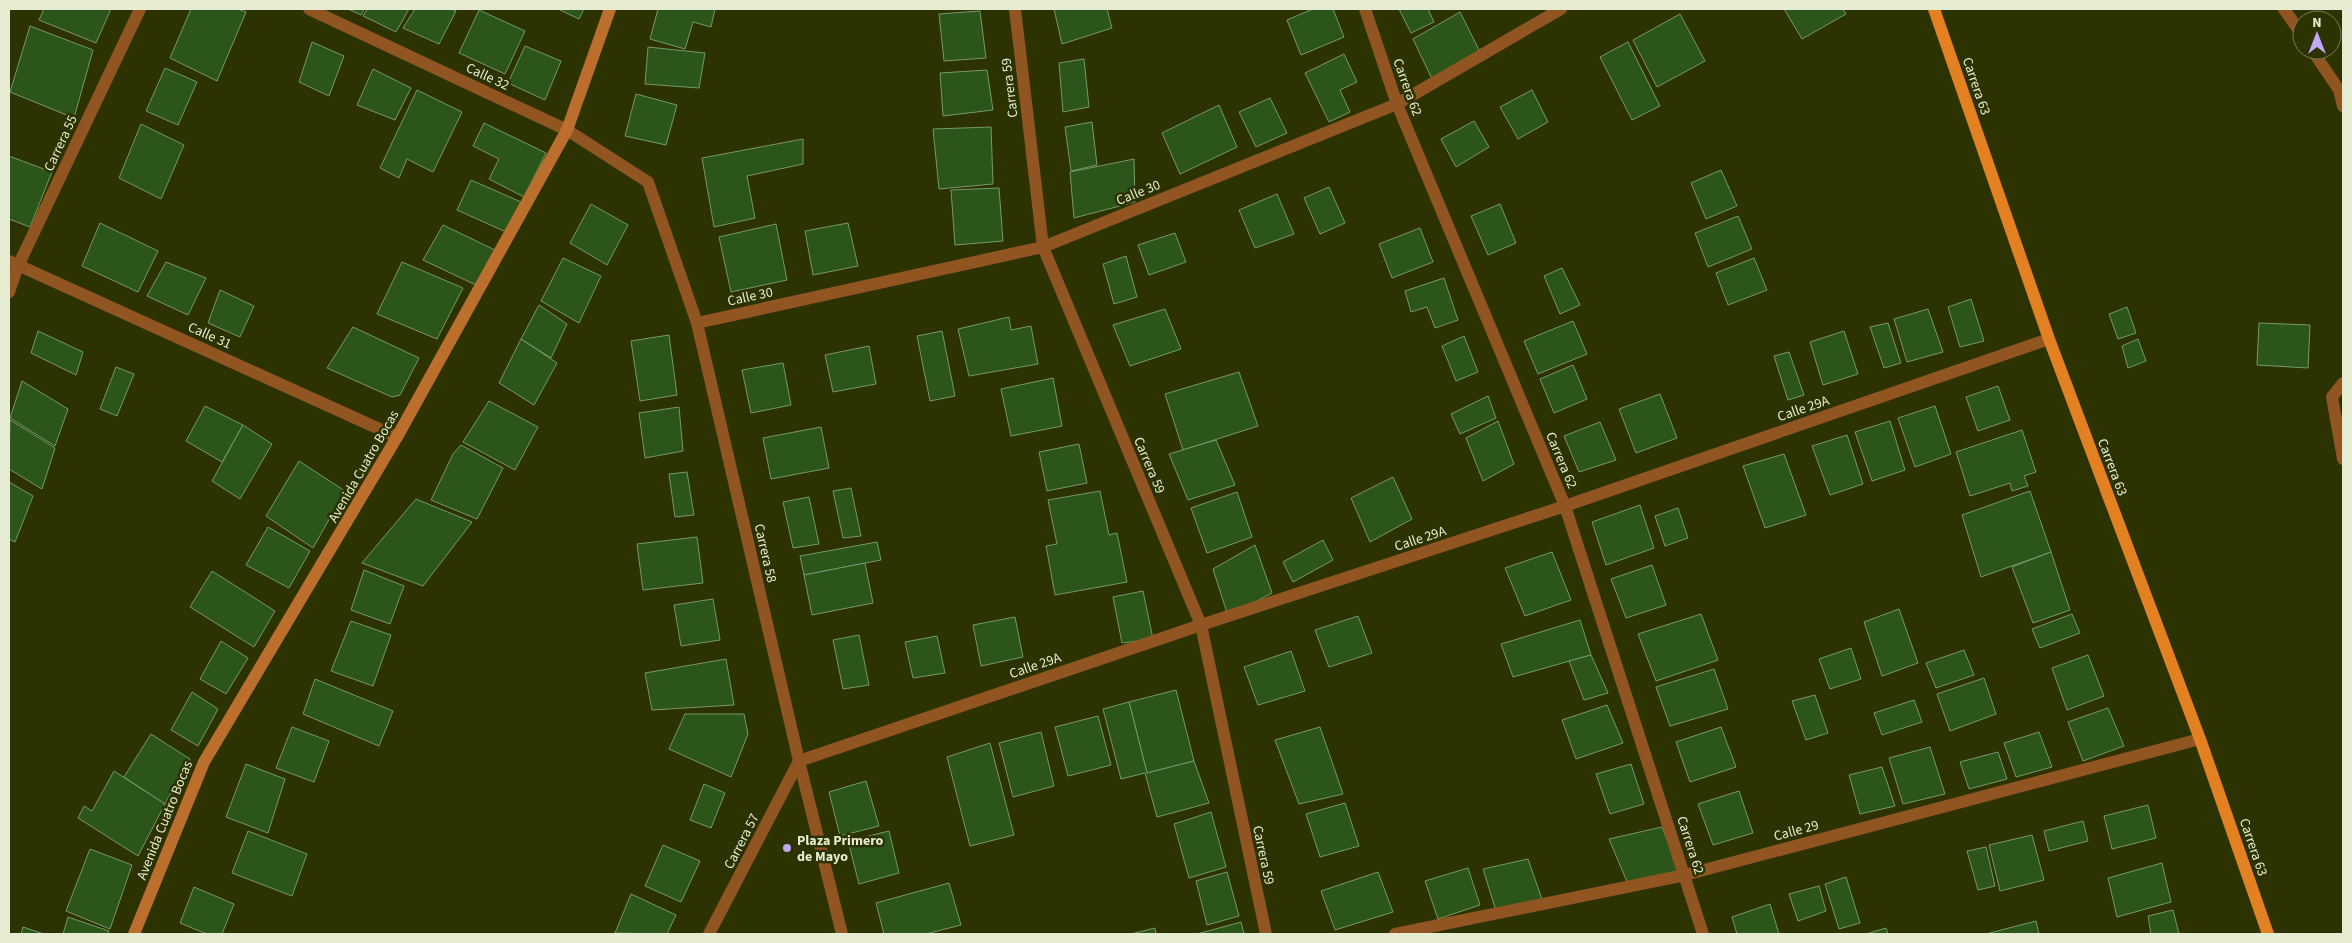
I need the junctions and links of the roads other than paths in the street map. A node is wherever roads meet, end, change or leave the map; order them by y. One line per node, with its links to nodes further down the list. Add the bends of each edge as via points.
1 (140, 9): 16 (street, Carrera 55)
2 (309, 9): 13 (street, Calle 32)
3 (610, 9): 13 (street, Avenida Cuatro Bocas)
4 (1015, 9): 15 (street, Carrera 59)
5 (1364, 9): 11 (street, Carrera 62)
6 (1561, 9): 11 (street, Calle 30)
7 (1934, 9): 19 (main road, Carrera 63)
8 (2284, 9): 9 (street)
9 (2292, 21)
10 (2319, 60): 12 (street, via 2339,90)
11 (1397, 104): 15 (street, Calle 30); 23 (street, Carrera 62)
12 (2343, 106)
13 (567, 130): 14 (street, Calle 32); 21 (street, Avenida Cuatro Bocas)
14 (648, 182): 18 (street, Carrera 58)
15 (1043, 247): 18 (street, Calle 30); 24 (street, Carrera 59)
16 (14, 264): 17 (street, Carrera 55); 21 (street, Calle 31)
17 (9, 292)
18 (697, 323): 26 (street, Carrera 58)
19 (2049, 339): 23 (street, Calle 29A); 25 (main road, Carrera 63)
20 (2343, 383): 22 (street, via 2332,397)
21 (398, 437): 28 (street, Avenida Cuatro Bocas, via 204,762)
22 (2343, 459)
23 (1565, 506): 24 (street, Calle 29A); 27 (street, Carrera 62)
24 (1201, 625): 26 (street, Calle 29A); 31 (street, Carrera 59)
25 (2200, 739): 27 (street, Calle 29); 34 (main road, Carrera 63)
26 (799, 761): 29 (street, Carrera 57); 30 (street, Carrera 58)
27 (1685, 875): 32 (street, Calle 29); 33 (street, Carrera 62)
28 (134, 934)
29 (709, 934)
30 (842, 934)
31 (1266, 934)
32 (1395, 934)
33 (1703, 934)
34 (2268, 934)

